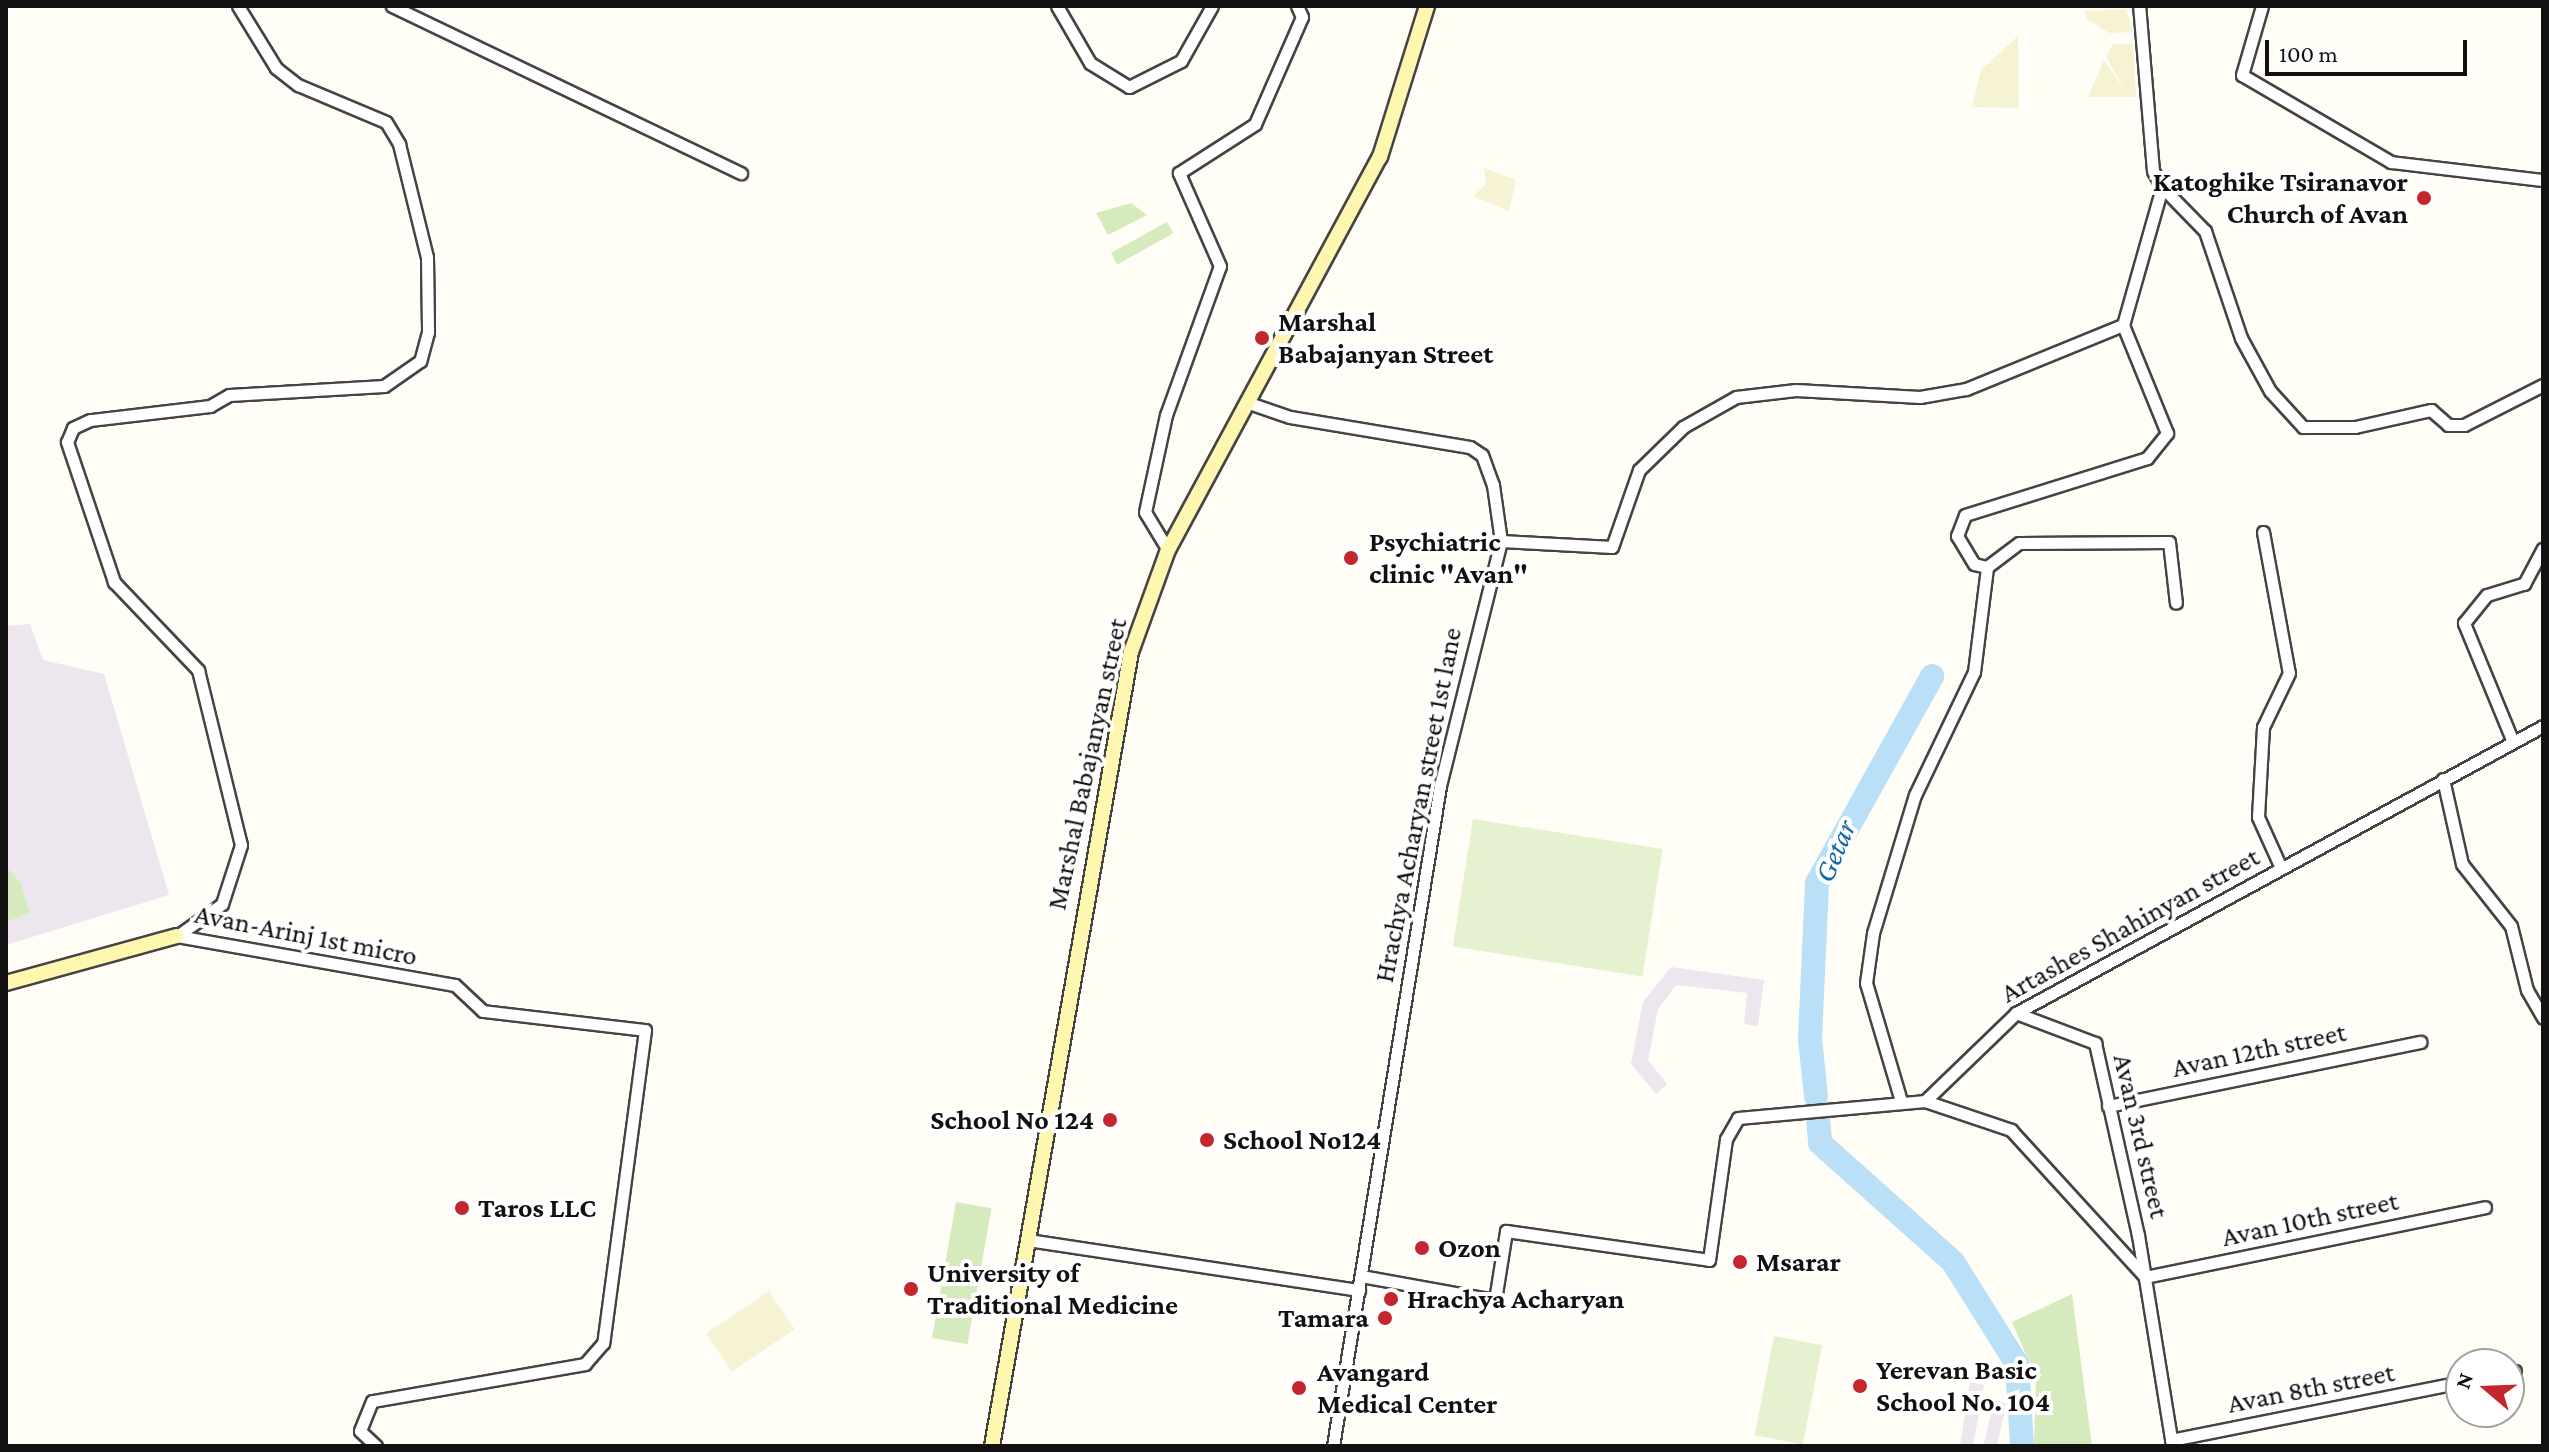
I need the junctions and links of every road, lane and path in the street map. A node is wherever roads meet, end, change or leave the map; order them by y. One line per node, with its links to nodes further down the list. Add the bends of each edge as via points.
1 (238, 6): 25 (street, Avan-Arinj 1st micro, via 276,68 298,85 386,122 399,144 427,257 428,332 420,361 384,386 229,395 210,406 90,420 73,428 67,442 114,582 198,670 241,845 222,904)
2 (392, 6): 9 (street)
3 (1057, 6): 4 (street, via 1090,63 1129,87 1181,61)
4 (1212, 6)
5 (1297, 6): 18 (street, via 1302,17 1255,124 1179,173 1220,266 1166,415 1145,512)
6 (1427, 6): 14 (main road, Marshal Babajanyan street, via 1410,81 1380,157)
7 (2139, 6): 11 (street, via 2153,171)
8 (2262, 6): 10 (street, via 2242,75 2391,162)
9 (741, 173)
10 (2543, 180)
11 (2162, 187): 12 (street); 13 (street, via 2205,231 2241,338 2270,391 2303,427 2355,427 2431,410 2448,425 2464,425)
12 (2123, 325): 16 (street, via 1966,389 1920,397 1796,390 1736,397 1683,427 1639,470 1612,547); 19 (street, via 2167,433 2147,458 1965,515 1957,536 1974,564)
13 (2543, 385)
14 (1249, 403): 16 (street, via 1290,417 1470,447 1482,455 1493,485); 18 (main road, Marshal Babajanyan street)
15 (2263, 532): 24 (street, via 2289,673 2263,727 2258,817)
16 (1501, 541): 35 (street, Hrachya Acharyan street 1st lane, via 1440,786)
17 (2543, 549): 22 (street, via 2524,584 2487,595 2464,623)
18 (1168, 550): 34 (main road, Marshal Babajanyan street, via 1131,652)
19 (1987, 567): 20 (street, via 2019,543 2169,542); 30 (street, via 1974,672 1915,795 1873,933 1866,983)
20 (2176, 603)
21 (2543, 726): 22 (street, Artashes Shahinyan street)
22 (2513, 742): 23 (street, Artashes Shahinyan street)
23 (2443, 779): 24 (street, Artashes Shahinyan street); 28 (street, via 2462,864 2511,926 2527,990)
24 (2281, 868): 27 (street, Artashes Shahinyan street)
25 (177, 936): 26 (main road); 40 (street, Avan-Arinj 1st micro, via 455,985 483,1011 645,1030 603,1343 585,1364 372,1401 360,1431)
26 (6, 983)
27 (2016, 1013): 31 (street, Artashes Shahinyan street); 32 (street, Avan 3rd street, via 2091,1037)
28 (2543, 1018)
29 (2421, 1042): 32 (street, Avan 12th street)
30 (1901, 1101): 31 (street); 35 (street, via 1738,1118 1726,1139 1709,1260 1506,1231 1495,1300)
31 (1925, 1101): 36 (street, Avan 3rd street, via 2011,1130)
32 (2108, 1106): 36 (street, Avan 3rd street)
33 (2485, 1207): 36 (street, Avan 10th street)
34 (1028, 1240): 37 (street); 41 (main road, Marshal Babajanyan street)
35 (1361, 1276): 37 (street, Hrachya Acharyan street 1st lane)
36 (2145, 1277): 39 (street, Avan 3rd street)
37 (1359, 1290): 42 (street, Hrachya Acharyan street 1st lane)
38 (2445, 1385): 39 (street, Avan 8th street)
39 (2171, 1443)
40 (376, 1446)
41 (992, 1446)
42 (1333, 1446)

